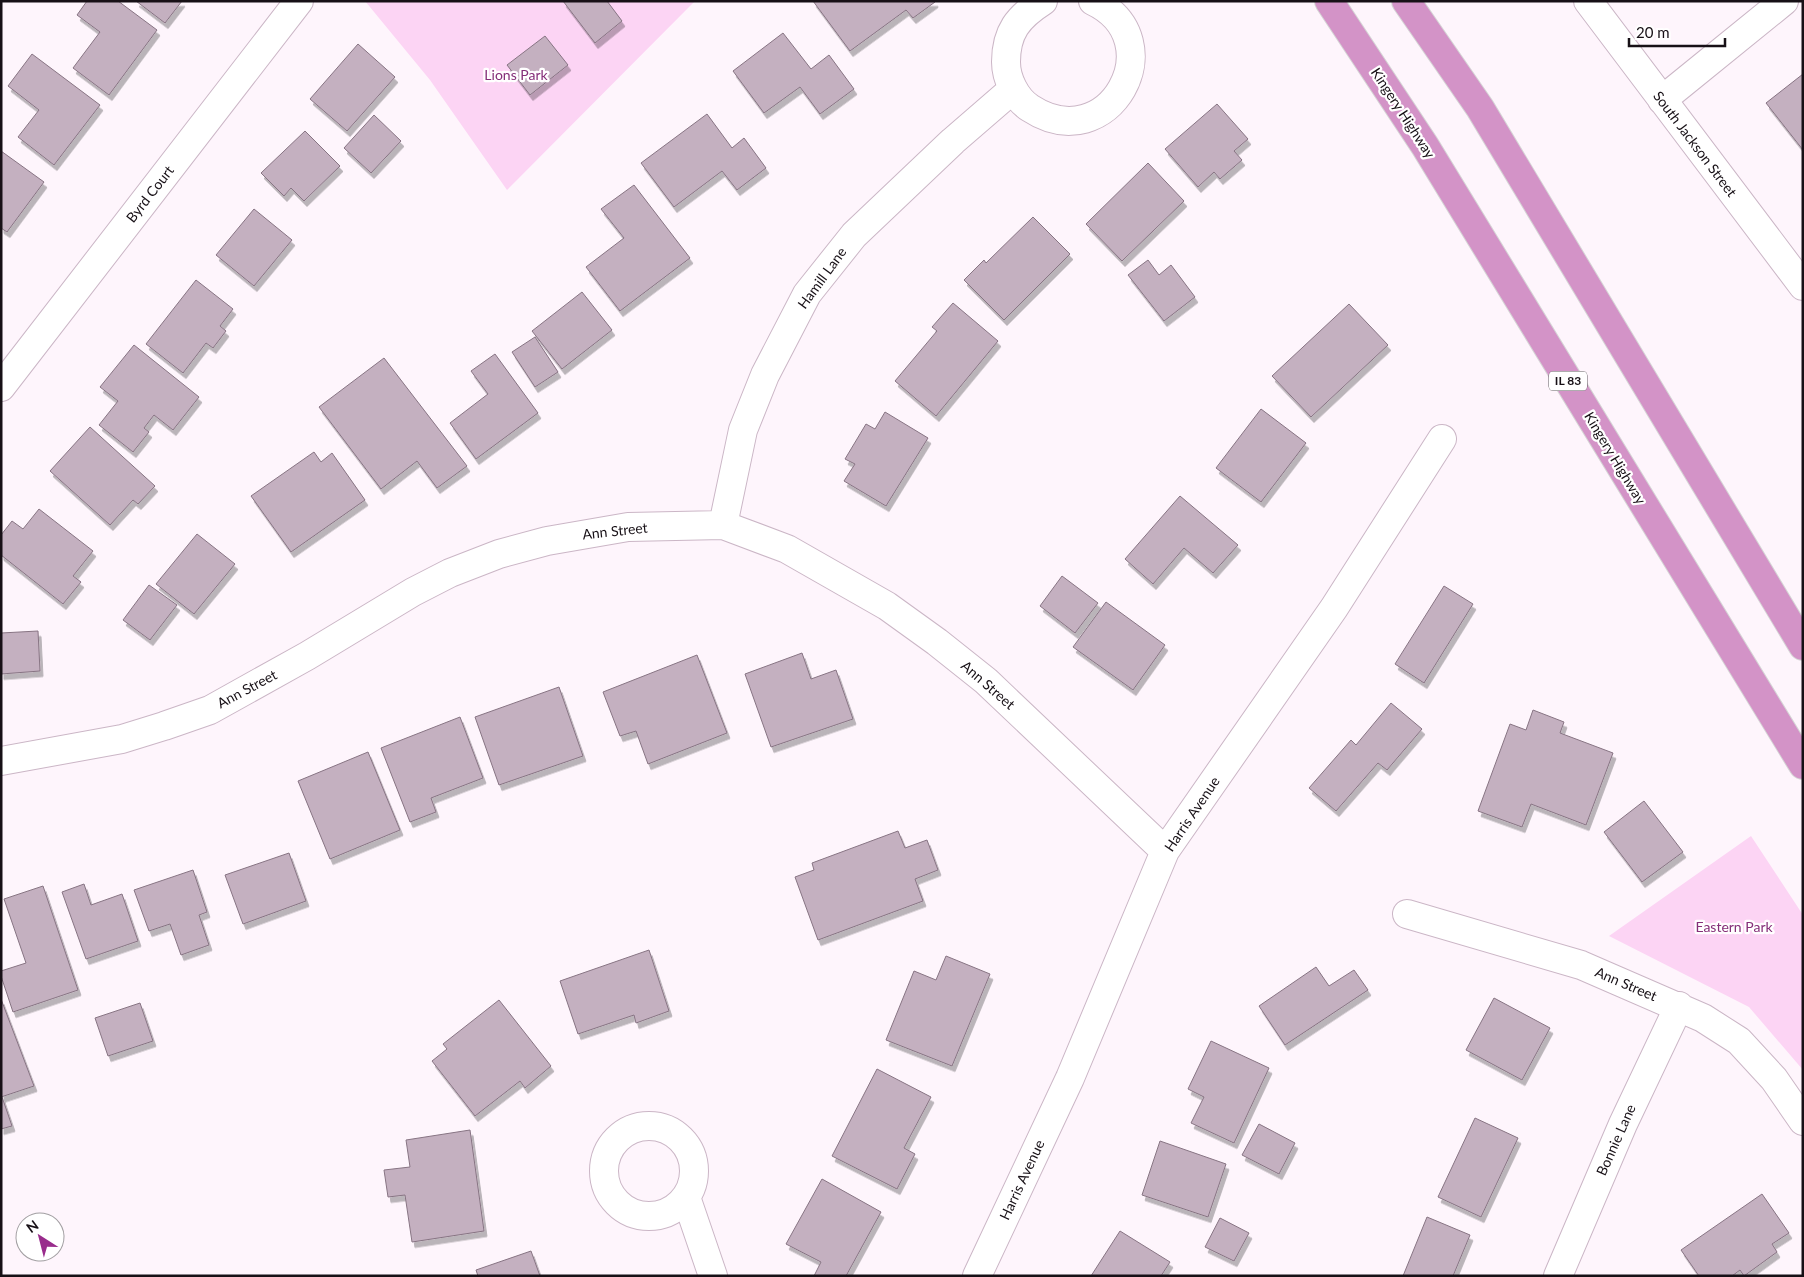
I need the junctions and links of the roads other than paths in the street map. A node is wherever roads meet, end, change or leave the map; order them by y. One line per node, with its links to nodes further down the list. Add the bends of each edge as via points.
1 (299, 1): 11 (street, Byrd Court)
2 (1043, 1): 8 (street, via 1027,11 1013,27 1006,47 1006,69)
3 (1093, 1): 8 (street, via 1105,7 1120,22 1129,40 1131,60 1127,81 1117,98 1102,112 1083,120 1062,121 1043,116 1025,105)
4 (1329, 1): 16 (highway, Kingery Highway / IL 83, via 1425,146)
5 (1406, 1): 14 (highway, via 1480,108)
6 (1588, 1): 9 (street, South Jackson Street)
7 (1784, 1): 9 (street)
8 (1013, 89): 13 (street, Hamill Lane, via 854,235 806,294 764,375 743,430)
9 (1662, 100): 10 (street, South Jackson Street)
10 (1803, 286)
11 (1, 387)
12 (1442, 439): 17 (street, Harris Avenue, via 1334,608)
13 (722, 525): 15 (street, Ann Street, via 628,527 547,540 499,554 413,592 210,710 122,739); 17 (street, Ann Street, via 788,548 887,606 937,642 986,681)
14 (1803, 646)
15 (1, 761)
16 (1803, 765)
17 (1165, 851): 23 (street, Harris Avenue, via 1070,1078)
18 (1407, 914): 19 (street, Ann Street, via 1581,965)
19 (1679, 1006): 20 (street, Ann Street, via 1739,1041 1774,1079); 24 (street, Bonnie Lane, via 1623,1124)
20 (1803, 1121)
21 (686, 1197): 22 (street)
22 (712, 1276)
23 (977, 1276)
24 (1558, 1276)

